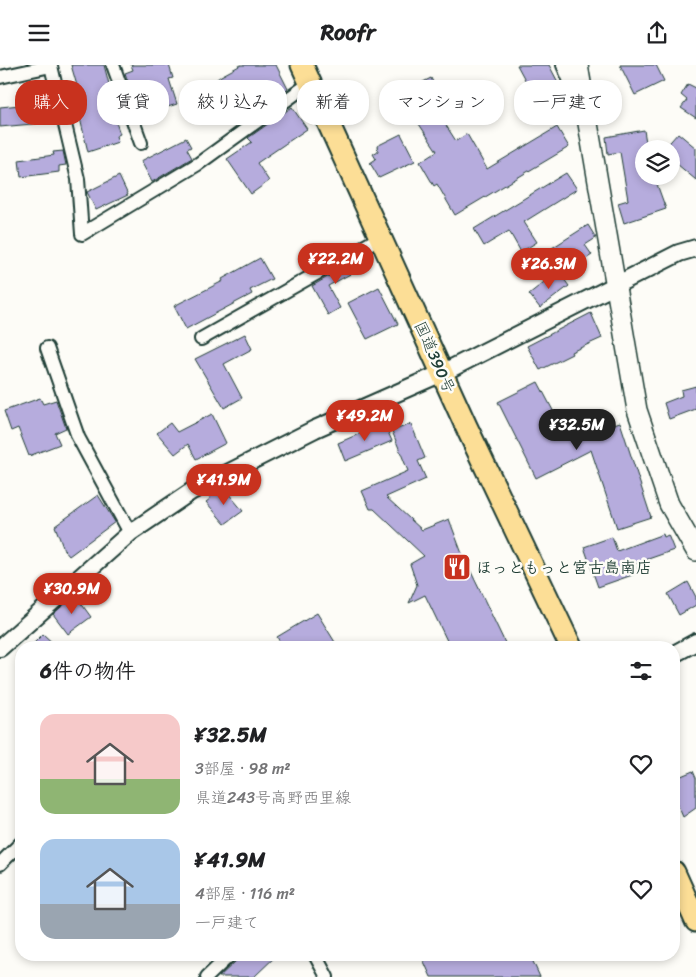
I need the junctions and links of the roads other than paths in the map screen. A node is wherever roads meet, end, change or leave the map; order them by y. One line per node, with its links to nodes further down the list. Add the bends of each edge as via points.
1 (113, 65): 9 (street)
2 (563, 65): 6 (street)
3 (578, 65): 7 (main road)
4 (306, 74): 5 (street, via 198,164 82,233 78,179 51,67); 10 (highway, 国道390号)
5 (0, 77)
6 (569, 80)
7 (580, 80)
8 (588, 125): 12 (main road)
9 (140, 143)
10 (381, 237): 13 (street); 15 (highway, 国道390号)
11 (696, 248): 12 (street, via 679,253)
12 (616, 287): 15 (street); 17 (main road, via 637,410 670,504)
13 (201, 339)
14 (47, 348): 16 (street, via 78,437)
15 (442, 373): 16 (street, via 240,466 192,491); 18 (highway, 国道390号)
16 (130, 533): 20 (street)
17 (696, 551)
18 (568, 641)
19 (696, 642): 21 (street)
20 (0, 649)
21 (680, 651)
22 (15, 849): 23 (street)
23 (0, 864)
24 (680, 885): 25 (highway)
25 (696, 921)
26 (224, 961): 28 (street)
27 (318, 961): 29 (street)
28 (207, 977)
29 (327, 977)

